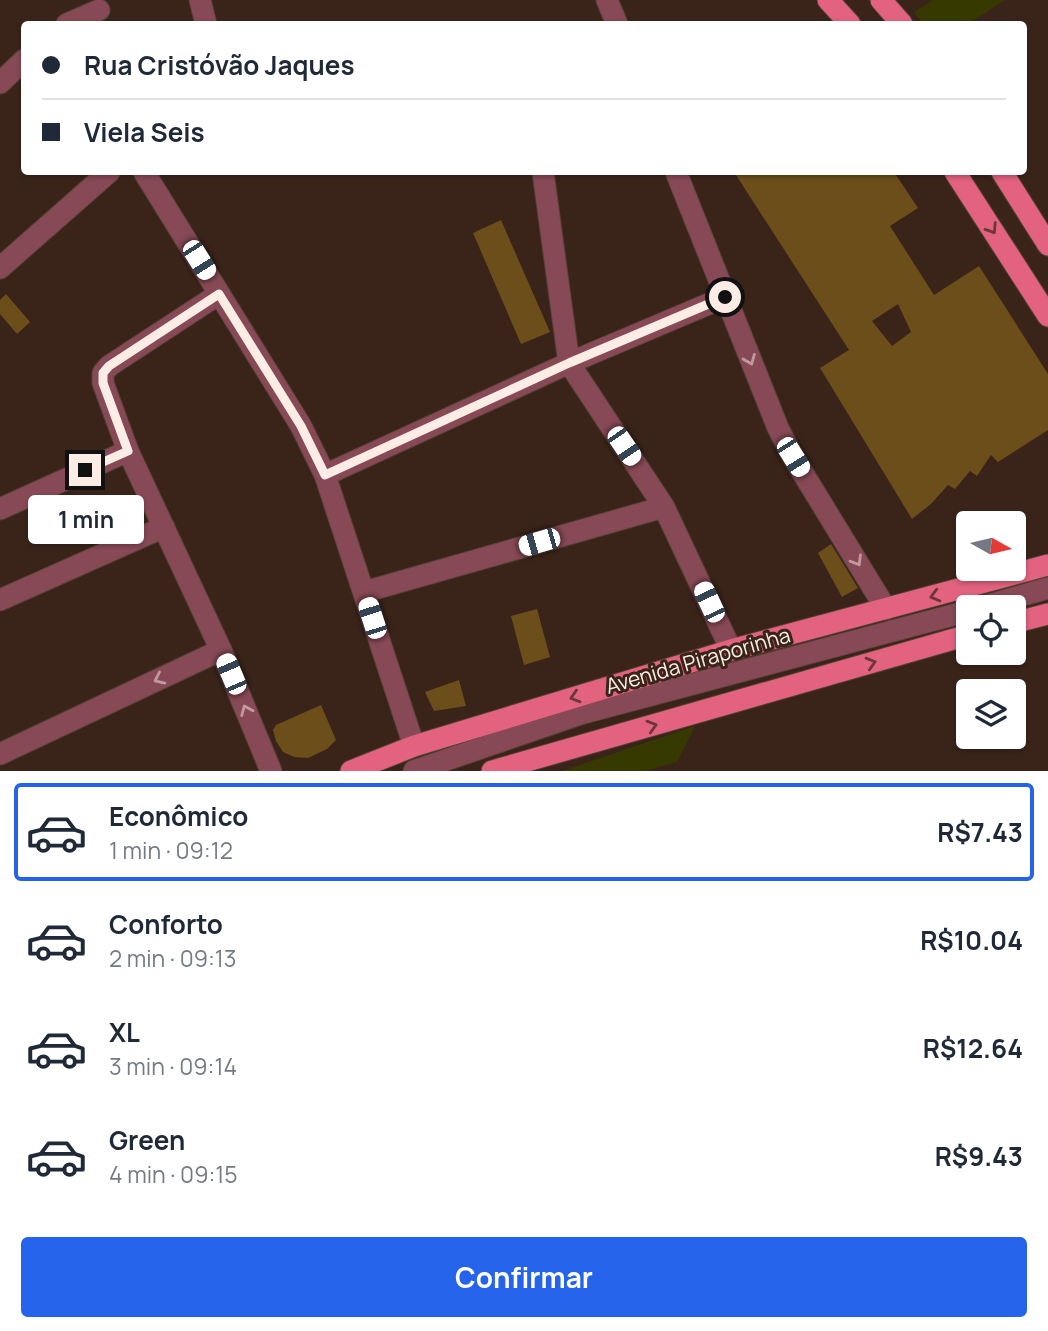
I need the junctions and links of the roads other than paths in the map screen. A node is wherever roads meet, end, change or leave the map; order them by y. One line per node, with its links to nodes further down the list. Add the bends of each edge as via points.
1 (200, 0): 7 (street)
2 (607, 0): 8 (street)
3 (828, 0): 9 (main road)
4 (881, 0): 10 (main road)
5 (99, 11): 6 (street)
6 (74, 21)
7 (205, 21)
8 (616, 21)
9 (847, 21)
10 (899, 21)
11 (21, 63): 12 (street)
12 (0, 82)
13 (106, 175): 20 (street)
14 (146, 175): 21 (street)
15 (543, 175): 24 (street)
16 (677, 175): 22 (street)
17 (956, 175): 23 (main road, one-way to 23)
18 (1004, 175): 19 (main road)
19 (1048, 245)
20 (0, 268)
21 (219, 294): 25 (street, via 103,373); 26 (street, via 301,426)
22 (725, 297): 24 (street); 35 (street, one-way to 35, via 778,428)
23 (1048, 316)
24 (569, 363): 26 (street); 27 (street)
25 (128, 451): 28 (street); 29 (street)
26 (325, 475): 32 (street)
27 (664, 507): 32 (street); 41 (street)
28 (0, 509)
29 (164, 527): 34 (street); 40 (street)
30 (1048, 565): 35 (main road, Avenida Piraporinha, one-way to 35)
31 (1048, 589): 33 (street)
32 (363, 592): 42 (street)
33 (1026, 595)
34 (0, 600)
35 (886, 609): 41 (main road, Avenida Piraporinha)
36 (956, 614): 46 (street, via 580,715)
37 (1048, 614): 38 (main road)
38 (1026, 620)
39 (956, 638): 47 (main road, one-way to 39)
40 (221, 650): 43 (street, one-way to 43); 44 (street, one-way to 40)
41 (731, 650): 42 (main road, Avenida Piraporinha, one-way to 42)
42 (414, 746): 45 (main road, Avenida Piraporinha)
43 (0, 754)
44 (271, 771)
45 (351, 771)
46 (414, 771)
47 (492, 771)

